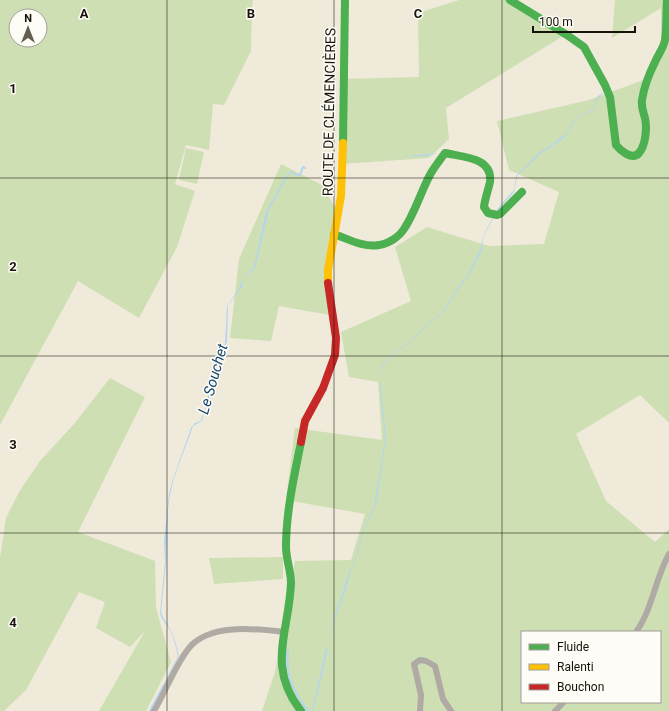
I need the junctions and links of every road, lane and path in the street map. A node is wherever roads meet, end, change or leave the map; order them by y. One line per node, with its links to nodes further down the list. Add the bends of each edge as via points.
1 (345, 0): 5 (street, ROUTE DE CLÉMENCIÈRES, via 343,170)
2 (510, 0): 3 (street, via 584,46 610,97 616,145 621,151 633,156 640,152 646,138 642,98 649,74 665,41)
3 (667, 0)
4 (522, 192): 5 (street, via 500,214 488,213 484,207 490,178 488,167 480,160 445,153 431,173 404,230 390,243 368,246)
5 (334, 234): 8 (street, ROUTE DE CLÉMENCIÈRES, via 328,279 336,331 335,355 328,377 302,432 288,510 286,548 291,582)
6 (669, 554): 7 (street, via 650,607)
7 (637, 631)
8 (285, 632): 10 (street, via 262,629 226,631 212,633 194,642 180,662); 11 (street, ROUTE DE CLÉMENCIÈRES, via 281,671 291,699)
9 (563, 703): 14 (street)
10 (154, 711)
11 (301, 711)
12 (420, 711): 13 (street, via 421,695 414,664 420,660 435,666 443,699)
13 (451, 711)
14 (555, 711)

